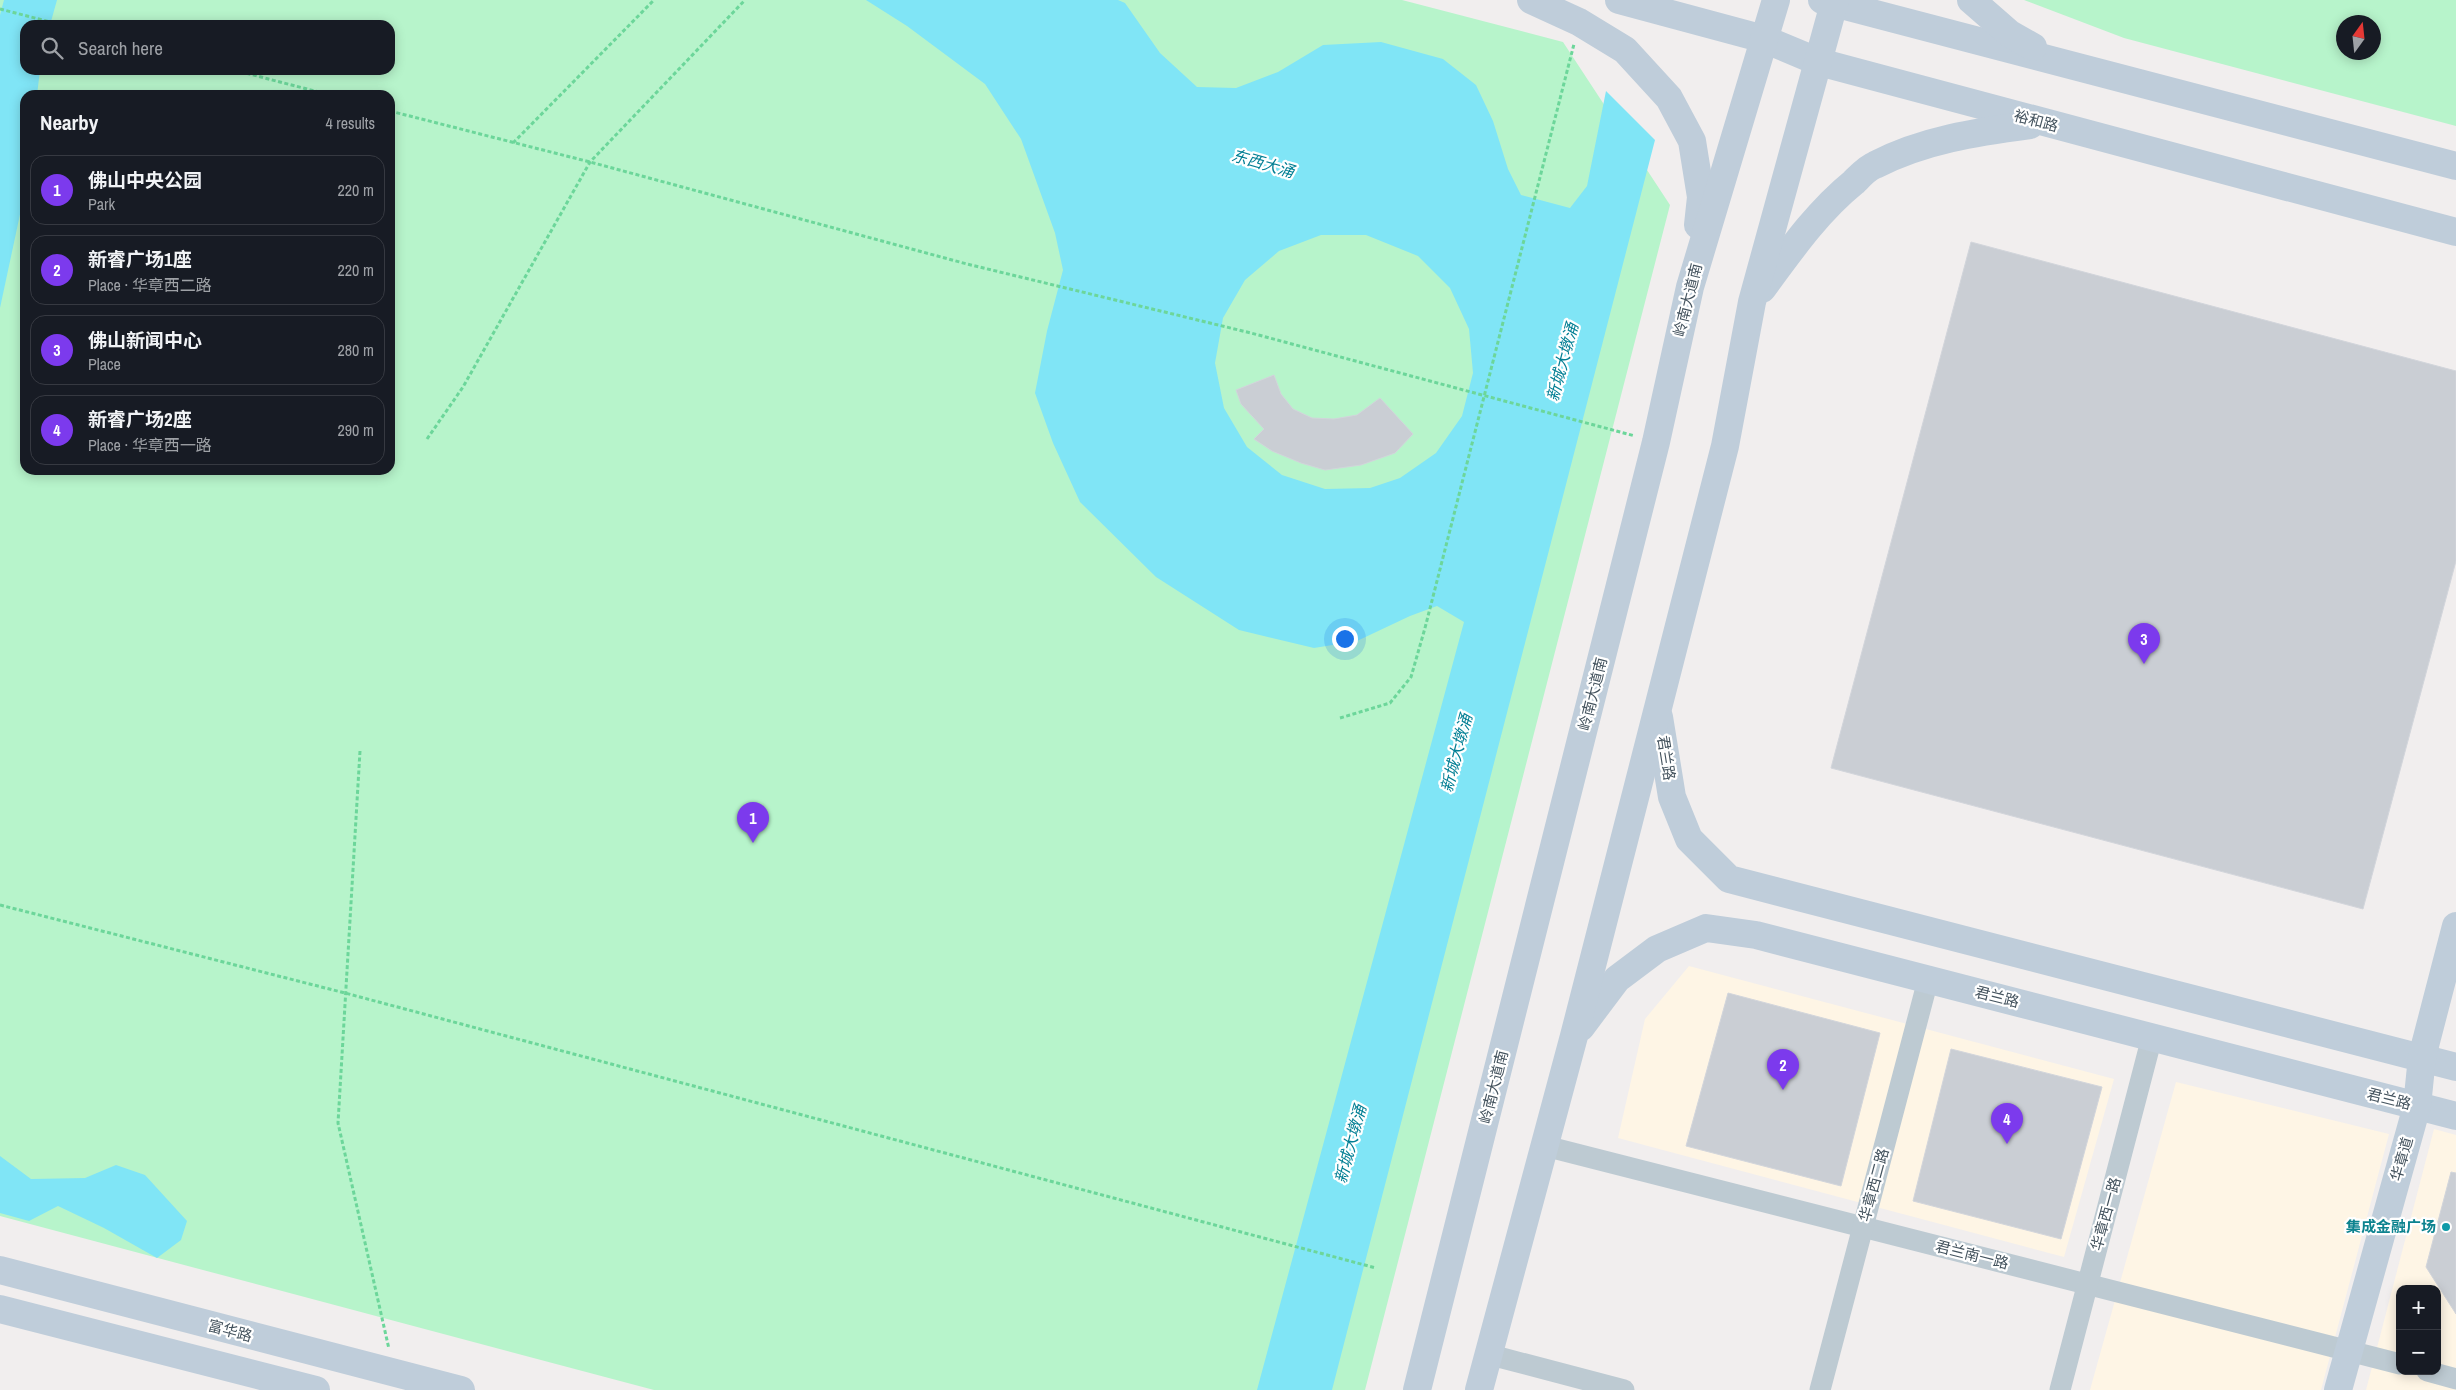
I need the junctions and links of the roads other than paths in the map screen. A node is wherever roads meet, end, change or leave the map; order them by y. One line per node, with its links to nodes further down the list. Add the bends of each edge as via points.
1 (1531, 0): 12 (main road, via 1579,22 1625,50 1670,98 1692,141 1701,196)
2 (1619, 0): 6 (main road, 裕和路)
3 (1776, 0): 6 (main road, 岭南大道南)
4 (1971, 0): 8 (main road, via 2010,34)
5 (1830, 1): 7 (main road); 8 (main road)
6 (1764, 39): 7 (main road, 裕和路); 12 (main road, 岭南大道南)
7 (1819, 62): 9 (main road, 裕和路); 13 (main road)
8 (2061, 62): 10 (main road)
9 (2044, 124): 11 (main road, 裕和路); 13 (main road, via 1965,134 1873,165 1836,196)
10 (2456, 166)
11 (2456, 232)
12 (1690, 287): 35 (main road, 岭南大道南, via 1656,442)
13 (1752, 302): 14 (main road, via 1725,446)
14 (1657, 706): 17 (main road); 19 (main road, 君兰路, via 1672,797 1689,839 1729,879)
15 (2456, 926): 19 (main road, 华章道)
16 (1928, 980): 17 (main road, 君兰路, via 1756,935 1706,928 1657,949 1617,978); 18 (main road, 君兰路); 24 (street, 华章西二路)
17 (1574, 1036): 23 (main road)
18 (2152, 1037): 21 (main road, 君兰路); 26 (street, 华章西一路)
19 (2422, 1057): 20 (main road, 君兰路); 21 (main road, 华章道)
20 (2456, 1067)
21 (2417, 1106): 22 (main road, 君兰路); 28 (main road, 华章道)
22 (2456, 1116)
23 (1545, 1146): 24 (street, 君兰南一路); 29 (main road)
24 (1863, 1227): 26 (street, 君兰南一路); 38 (street, 华章西二路)
25 (0, 1270): 34 (main road, 富华路)
26 (2088, 1284): 28 (street, 君兰南一路); 39 (street, 华章西一路)
27 (0, 1309): 33 (main road)
28 (2349, 1350): 30 (street, 君兰南一路); 40 (main road, 华章道)
29 (1488, 1354): 36 (main road); 37 (street)
30 (2396, 1363)
31 (2441, 1375): 32 (street)
32 (2456, 1379)
33 (316, 1390)
34 (461, 1390)
35 (1417, 1390)
36 (1479, 1390)
37 (1624, 1390)
38 (1820, 1390)
39 (2060, 1390)
40 (2338, 1390)

